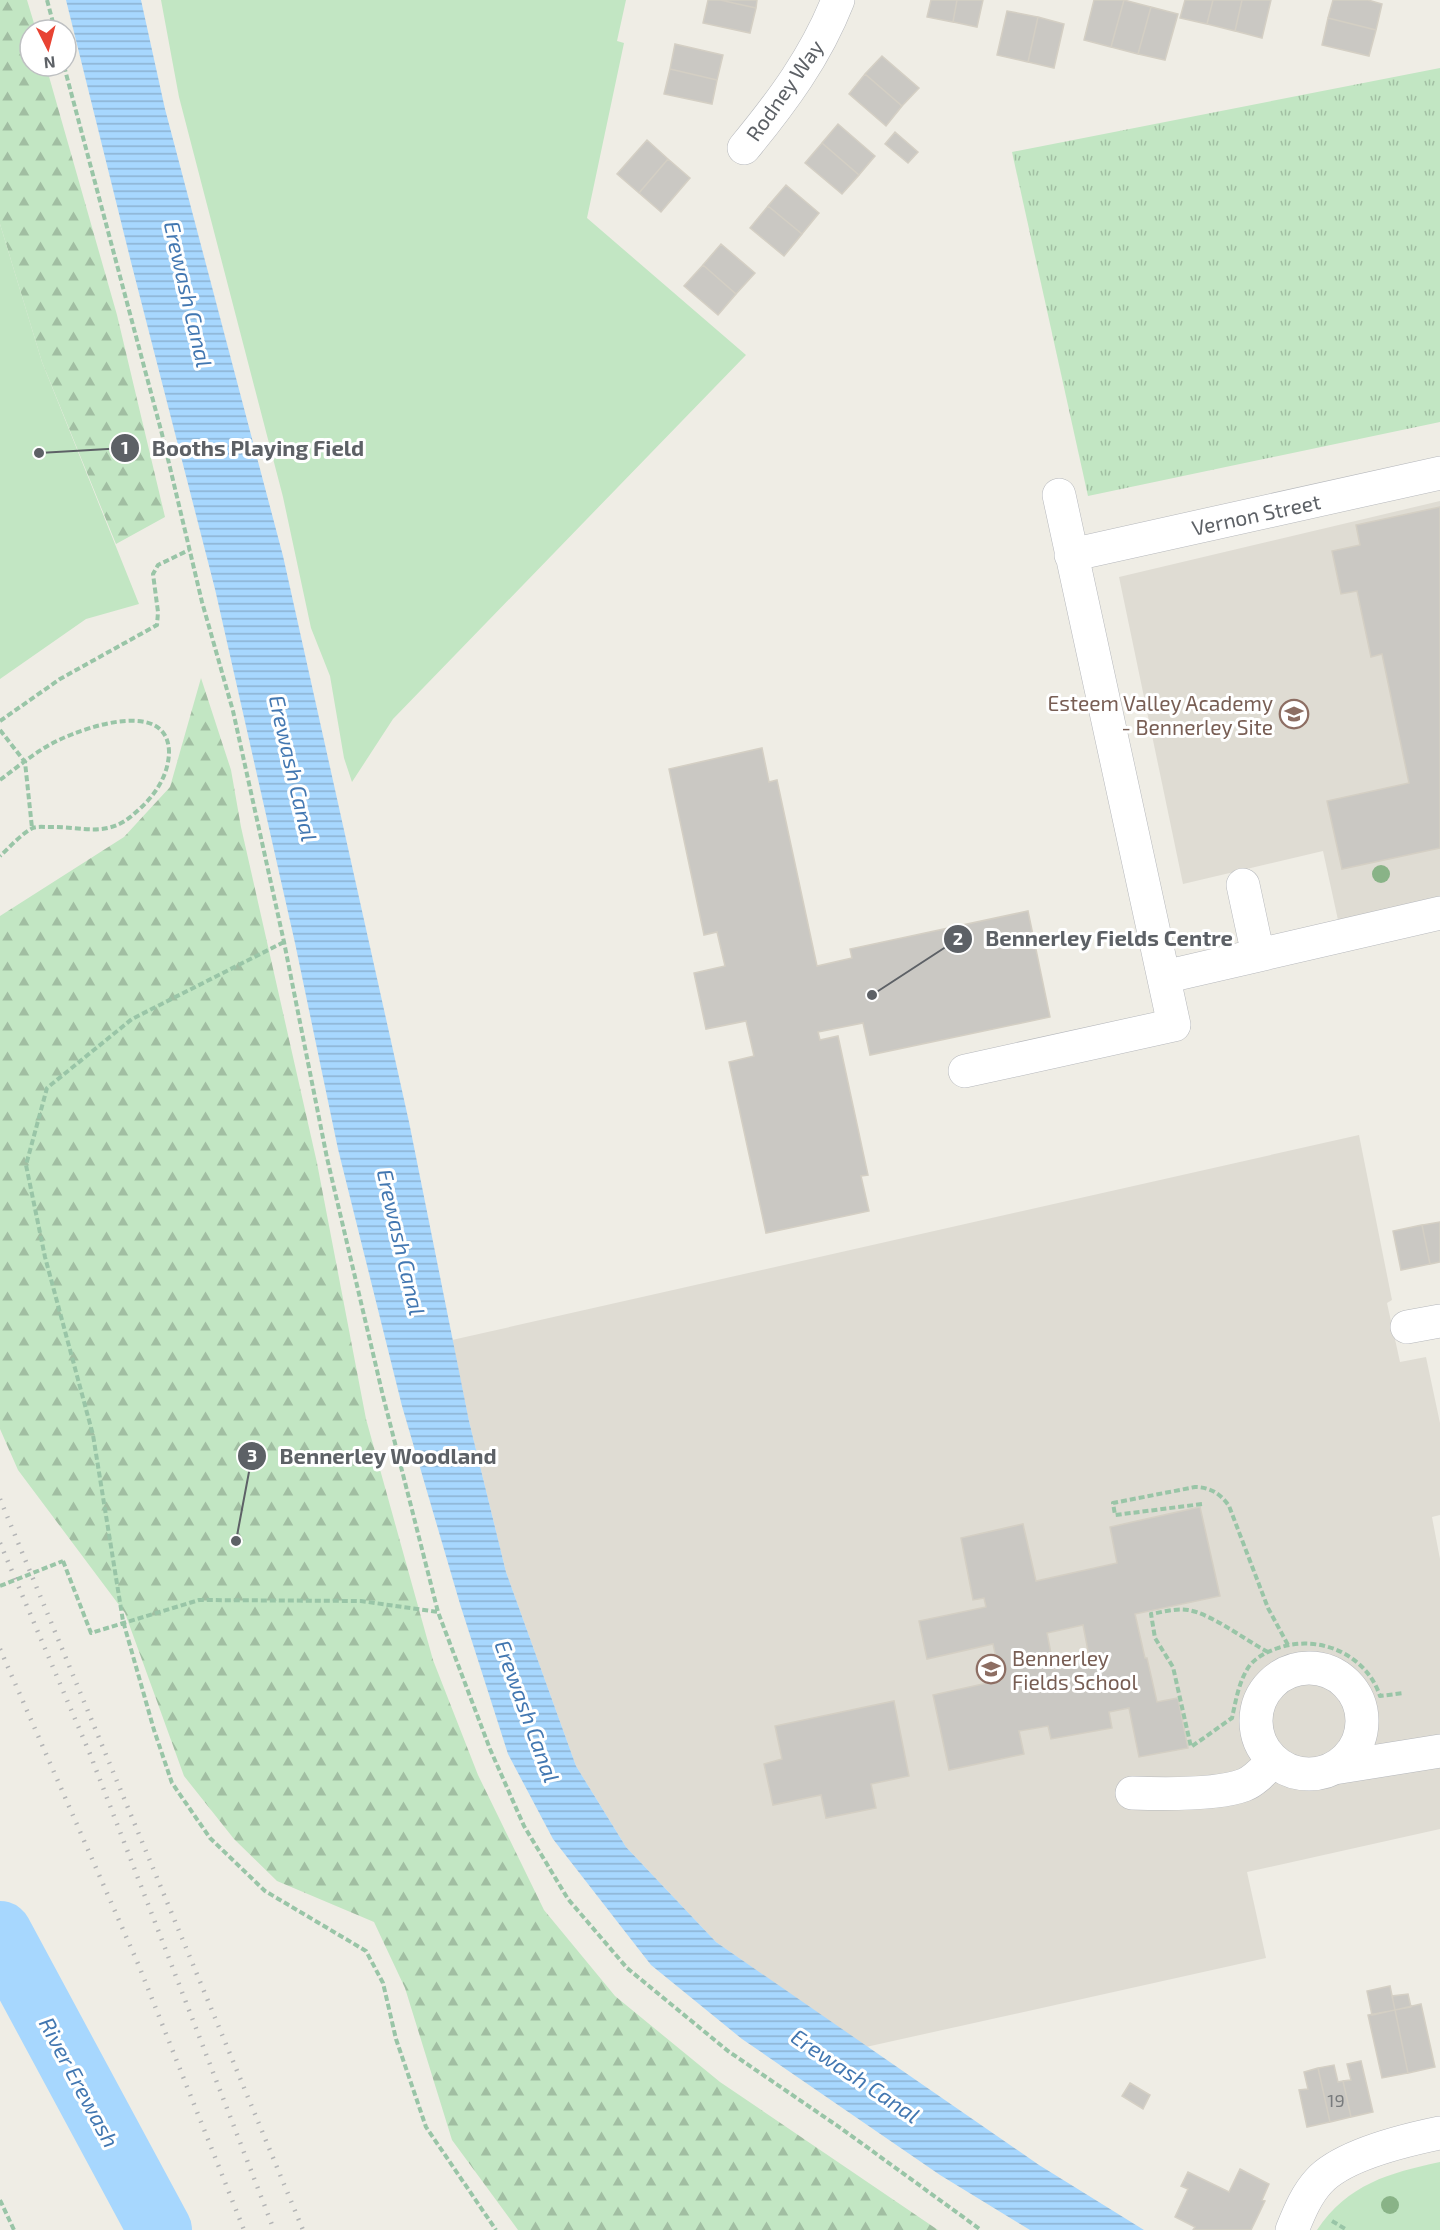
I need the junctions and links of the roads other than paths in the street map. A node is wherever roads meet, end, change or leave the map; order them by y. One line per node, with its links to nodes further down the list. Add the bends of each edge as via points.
1 (838, 0): 2 (street, Rodney Way, via 812,56)
2 (744, 148)
3 (1440, 473): 5 (street, Vernon Street)
4 (1059, 495): 5 (street)
5 (1071, 555): 9 (street)
6 (1243, 885): 8 (street)
7 (1440, 913): 8 (street)
8 (1258, 955): 9 (street)
9 (1164, 976): 10 (street, via 1174,1024)
10 (965, 1071)
11 (1440, 1320): 12 (street)
12 (1407, 1327)
13 (1440, 1751): 15 (street)
14 (1273, 1761): 15 (street, via 1302,1774); 15 (street, via 1256,1730 1256,1712 1273,1680 1306,1667 1341,1678 1361,1706 1363,1724 1358,1742); 16 (street, via 1246,1785 1229,1789)
15 (1334, 1768)
16 (1132, 1793)
17 (1440, 2133): 18 (street, via 1410,2139 1336,2168 1305,2200)
18 (1292, 2230)

